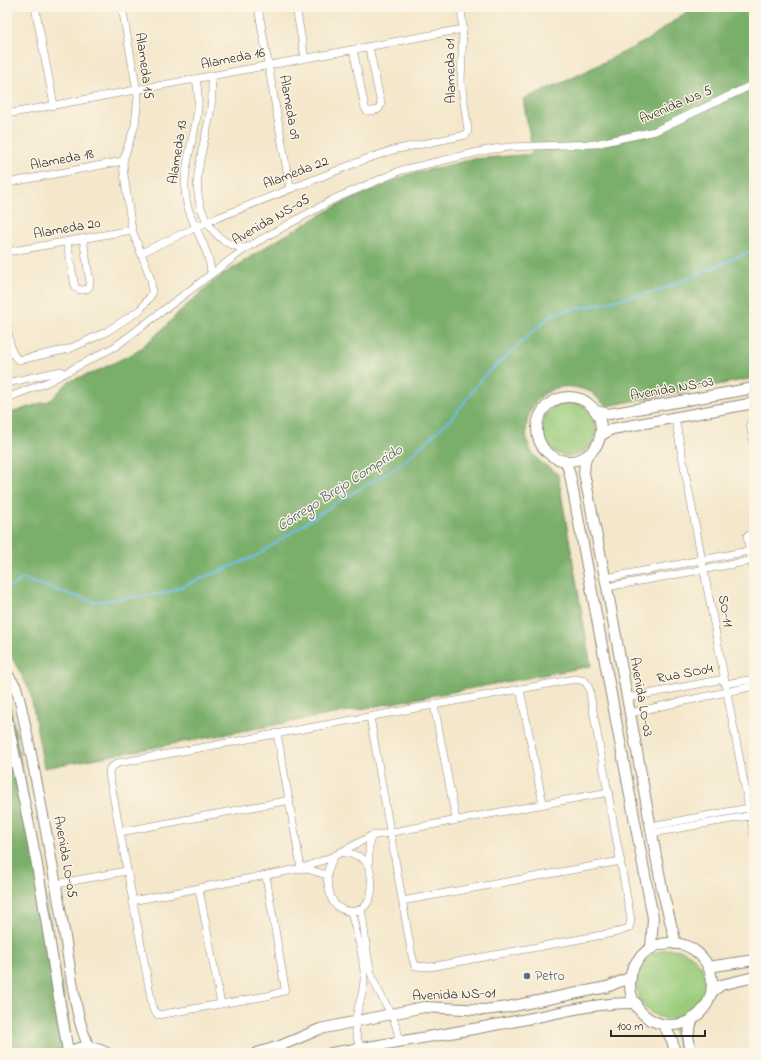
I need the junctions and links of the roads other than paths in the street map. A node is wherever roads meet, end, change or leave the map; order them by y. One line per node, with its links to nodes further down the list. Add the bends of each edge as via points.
1 (35, 7): 15 (street)
2 (122, 7): 14 (street, Alameda 15)
3 (258, 7): 10 (street, Alameda 09)
4 (296, 7): 9 (street)
5 (462, 7): 6 (street, Alameda 01)
6 (463, 30): 7 (street, Alameda 16); 17 (street, Alameda 01, via 461,82 468,131)
7 (369, 47): 8 (street, Alameda 16); 8 (street, via 380,104 379,109 371,112 365,108)
8 (353, 49): 9 (street, Alameda 16)
9 (305, 58): 10 (street, Alameda 16)
10 (269, 65): 11 (street, Alameda 16); 21 (street, Alameda 09)
11 (211, 77): 12 (street, Alameda 16); 22 (street, Alameda 13, via 210,116 196,182 198,202)
12 (196, 80): 14 (street, Alameda 16); 23 (street, Alameda 13, via 199,110 188,155 184,190)
13 (754, 84): 18 (street, Avenida Ns 5, via 655,131 595,144)
14 (137, 90): 15 (street, Alameda 16); 19 (street, Alameda 15, via 136,120)
15 (54, 105): 16 (street, Alameda 16)
16 (7, 114)
17 (466, 135): 21 (street, Alameda 22, via 383,153)
18 (510, 147): 27 (street, Avenida NS-05, via 402,170 334,199)
19 (123, 162): 20 (street, Alameda 18); 24 (street, Alameda 15)
20 (7, 183)
21 (290, 188): 22 (street, Alameda 22)
22 (207, 222): 23 (street, Alameda 22); 27 (street, Alameda 13, via 214,232 231,245)
23 (194, 228): 29 (street, Alameda 22); 30 (street, Alameda 13, via 206,251)
24 (132, 230): 25 (street, Alameda 20); 29 (street, Alameda 15)
25 (83, 239): 26 (street, Alameda 20); 26 (street, via 90,284 85,289 79,290 75,287)
26 (67, 242): 28 (street, Alameda 20)
27 (246, 248): 30 (street, Avenida NS-05)
28 (7, 252)
29 (141, 253): 31 (street, Alameda 15, via 153,289 140,310 106,332 69,349 19,360 12,352)
30 (211, 273): 32 (street, Avenida NS-05, via 116,346)
31 (7, 324)
32 (71, 368): 33 (street, Avenida NS-05); 35 (street, Avenida NS-05, via 48,382)
33 (7, 383)
34 (754, 388): 37 (street, Avenida NS-03, via 609,414)
35 (7, 398)
36 (754, 403): 38 (street, Avenida NS-03)
37 (595, 411): 40 (street, via 600,423); 43 (street, Avenida NS-03, via 582,401 566,398 551,404 542,413 538,429 542,445 554,457)
38 (675, 418): 40 (street, Avenida NS-03, via 612,429); 46 (street, SO-11)
39 (754, 422): 41 (street, via 750,424)
40 (600, 436): 42 (street, via 595,447)
41 (754, 447)
42 (587, 455): 43 (street, via 578,460); 50 (street, Avenida LO-03, via 584,473)
43 (566, 461): 88 (street, Avenida LO-03, via 653,918)
44 (754, 534): 45 (street, via 747,536)
45 (749, 552): 46 (street); 47 (street)
46 (702, 560): 48 (street, SO-11); 50 (street)
47 (750, 560): 48 (street); 49 (street)
48 (704, 569): 50 (street); 53 (street, SO-11)
49 (754, 572)
50 (607, 583): 57 (street, Avenida LO-03)
51 (7, 674): 81 (street, Avenida LO-05, via 16,687 21,706)
52 (754, 679): 53 (street, Rua SO04)
53 (724, 681): 56 (street, SO-11); 57 (street, Rua SO04)
54 (754, 686): 56 (street)
55 (520, 690): 58 (street); 63 (street, via 575,679 585,681 589,688); 65 (street)
56 (726, 692): 59 (street); 66 (street, SO-11)
57 (627, 698): 59 (street, Avenida LO-03)
58 (434, 705): 60 (street); 68 (street)
59 (630, 713): 69 (street, Avenida LO-03)
60 (370, 716): 62 (street); 71 (street)
61 (7, 719): 103 (street, Avenida LO-05, via 36,859)
62 (278, 733): 64 (street); 70 (street, via 114,765 109,773)
63 (609, 792): 65 (street); 75 (street)
64 (290, 800): 70 (street); 77 (street)
65 (542, 804): 68 (street)
66 (751, 808): 67 (street, SO-11); 69 (street)
67 (752, 816): 69 (street); 72 (street, SO-11)
68 (456, 820): 71 (street)
69 (651, 830): 87 (street, Avenida LO-03)
70 (120, 832): 78 (street)
71 (389, 833): 73 (street); 84 (street)
72 (754, 835)
73 (371, 836): 74 (street); 76 (street)
74 (337, 854): 76 (street, via 362,858); 77 (street); 79 (street, via 327,870)
75 (620, 861): 84 (street); 84 (street, via 631,920 628,928 437,966 423,968 413,962)
76 (369, 867): 85 (street, via 373,888 369,901)
77 (302, 868): 79 (street); 80 (street)
78 (126, 871): 81 (street); 83 (street)
79 (327, 875): 86 (street, via 326,882 333,904)
80 (266, 876): 82 (street); 95 (street, via 285,988 281,993)
81 (56, 884): 101 (street, Avenida LO-05, via 83,1033)
82 (199, 889): 83 (street); 95 (street)
83 (132, 901): 95 (street, via 155,1013 160,1015)
84 (402, 901)
85 (361, 909): 86 (street); 96 (street, via 371,972)
86 (351, 912): 98 (street, via 364,975)
87 (676, 944): 88 (street, via 657,945); 90 (street, via 695,951)
88 (651, 949): 91 (street, via 637,962)
89 (754, 960): 90 (street)
90 (708, 967): 93 (street)
91 (631, 977): 94 (street, via 630,987); 96 (street, Avenida NS-01, via 607,987 484,1010 424,1008)
92 (754, 977): 93 (street, via 721,985)
93 (712, 992): 97 (street, via 703,1009)
94 (636, 1003): 99 (street, via 640,1011); 100 (street, via 592,1006 437,1036)
95 (222, 1004)
96 (391, 1014): 98 (street, Avenida NS-01); 100 (street, via 397,1026)
97 (694, 1018): 99 (street, via 674,1025); 108 (street, via 688,1035)
98 (354, 1022): 102 (street); 105 (street, Avenida NS-01, via 320,1029)
99 (663, 1024): 107 (street, via 672,1040)
100 (398, 1041): 102 (street)
101 (89, 1047): 103 (street); 104 (street)
102 (361, 1048): 106 (street)
103 (68, 1052)
104 (107, 1053)
105 (257, 1053)
106 (331, 1053)
107 (675, 1053)
108 (691, 1053)

